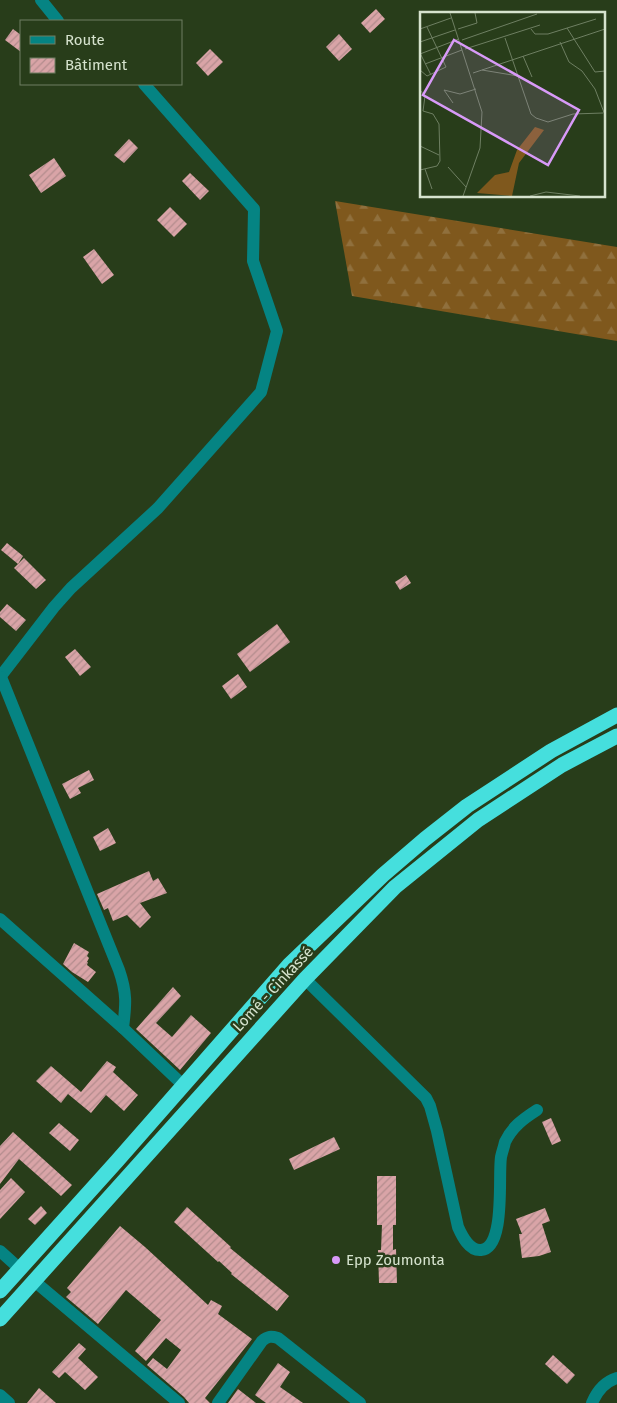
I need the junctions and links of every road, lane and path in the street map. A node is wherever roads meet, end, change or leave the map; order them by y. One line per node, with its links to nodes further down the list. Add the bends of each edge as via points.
1 (41, 0): 2 (street)
2 (57, 20)
3 (145, 85): 4 (street, via 254,209 253,261 277,331 261,392 158,508 71,588)
4 (0, 677): 9 (street, via 124,984)
5 (617, 715): 10 (highway, Lomé - Cinkassé, via 552,751 467,806 382,875 289,965)
6 (617, 736): 8 (highway, Lomé - Cinkassé, via 562,765 478,820 395,888)
7 (0, 919): 9 (street)
8 (305, 980): 11 (street, via 426,1098 437,1130 458,1227 475,1250 489,1247 496,1232 501,1158 505,1144 512,1130); 13 (highway, Lomé - Cinkassé)
9 (123, 1028): 10 (street)
10 (183, 1085): 12 (highway, Lomé - Cinkassé)
11 (537, 1110)
12 (117, 1161): 13 (highway); 15 (highway, Lomé - Cinkassé)
13 (130, 1173): 16 (highway, Lomé - Cinkassé)
14 (0, 1251): 15 (street)
15 (20, 1269): 17 (highway, Lomé - Cinkassé)
16 (34, 1280): 18 (highway, Lomé - Cinkassé); 22 (street)
17 (0, 1291)
18 (0, 1319)
19 (617, 1378): 25 (street, via 599,1389)
20 (0, 1395): 21 (street)
21 (9, 1403)
22 (179, 1403)
23 (218, 1403): 24 (street, via 262,1341 272,1336)
24 (360, 1403)
25 (592, 1403)

